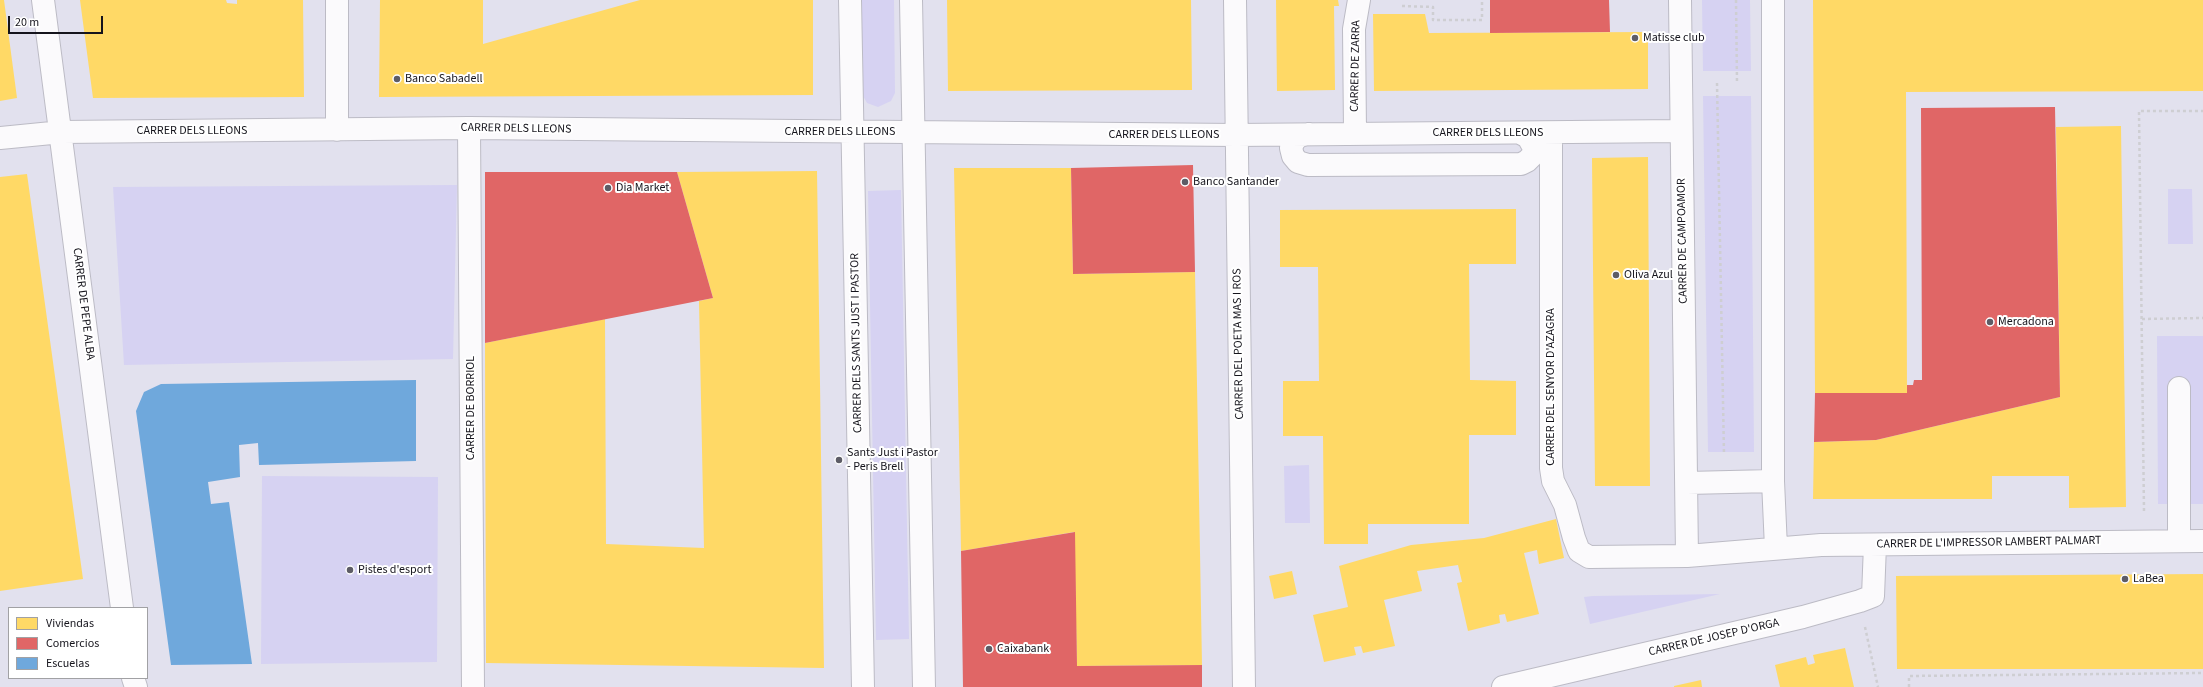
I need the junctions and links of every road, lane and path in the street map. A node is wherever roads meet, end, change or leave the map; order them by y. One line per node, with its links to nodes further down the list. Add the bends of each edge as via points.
1 (43, 0): 18 (street, CARRER DE PEPE ALBA)
2 (337, 0): 16 (street)
3 (850, 0): 19 (street, CARRER DELS SANTS JUST I PASTOR)
4 (911, 0): 20 (street)
5 (1235, 0): 25 (street, CARRER DEL POETA MAS I ROS)
6 (1359, 0): 21 (street, CARRER DE ZARRA, via 1354,29)
7 (1482, 0): 11 (path, via 1482,20 1433,20 1433,7)
8 (1680, 0): 17 (street, CARRER DE CAMPOAMOR)
9 (1736, 0): 13 (path)
10 (1773, 0): 30 (street)
11 (1402, 6)
12 (1717, 83): 31 (path, via 1723,449)
13 (1737, 83)
14 (2203, 111): 28 (path, via 2139,111)
15 (469, 128): 16 (street, CARRER DELS LLEONS); 19 (street, CARRER DELS LLEONS); 42 (street, CARRER DE BORRIOL)
16 (337, 130): 18 (street, CARRER DELS LLEONS)
17 (1681, 131): 23 (street, CARRER DELS LLEONS); 32 (street, CARRER DE CAMPOAMOR)
18 (62, 132): 26 (street, CARRER DELS LLEONS); 40 (street, CARRER DE PEPE ALBA)
19 (851, 132): 20 (street, CARRER DELS LLEONS); 43 (street, CARRER DELS SANTS JUST I PASTOR)
20 (913, 132): 25 (street, CARRER DELS LLEONS); 44 (street)
21 (1355, 132): 22 (street, CARRER DELS LLEONS); 24 (street, CARRER DELS LLEONS)
22 (1520, 133): 23 (street, CARRER DELS LLEONS); 24 (street, via 1528,137 1534,148 1533,155 1521,164 1308,165 1298,162 1291,148 1299,136)
23 (1551, 133): 38 (street, CARRER DEL SENYOR D'AZAGRA, via 1550,468 1553,481 1565,505 1579,551 1589,557)
24 (1309, 134): 25 (street, CARRER DELS LLEONS)
25 (1236, 135): 45 (street, CARRER DEL POETA MAS I ROS)
26 (0, 138)
27 (2203, 318): 28 (path)
28 (2142, 319): 33 (path)
29 (2178, 388): 34 (street)
30 (1773, 481): 31 (street); 37 (street)
31 (1728, 482): 32 (street)
32 (1687, 483): 38 (street, CARRER DE CAMPOAMOR)
33 (2144, 511)
34 (2179, 541): 35 (street, CARRER DE L'IMPRESSOR LAMBERT PALMART); 36 (street, CARRER DE L'IMPRESSOR LAMBERT PALMART)
35 (2203, 541)
36 (1875, 545): 37 (street, CARRER DE L'IMPRESSOR LAMBERT PALMART); 39 (street, CARRER DE JOSEP D'ORGA, via 1873,596)
37 (1776, 548): 38 (street)
38 (1686, 556)
39 (1860, 601): 46 (street, CARRER DE JOSEP D'ORGA, via 1803,617); 47 (path)
40 (122, 607)
41 (2203, 673): 48 (path, via 1909,676)
42 (473, 687)
43 (863, 687)
44 (924, 687)
45 (1244, 687)
46 (1503, 687)
47 (1878, 687)
48 (1909, 687)

